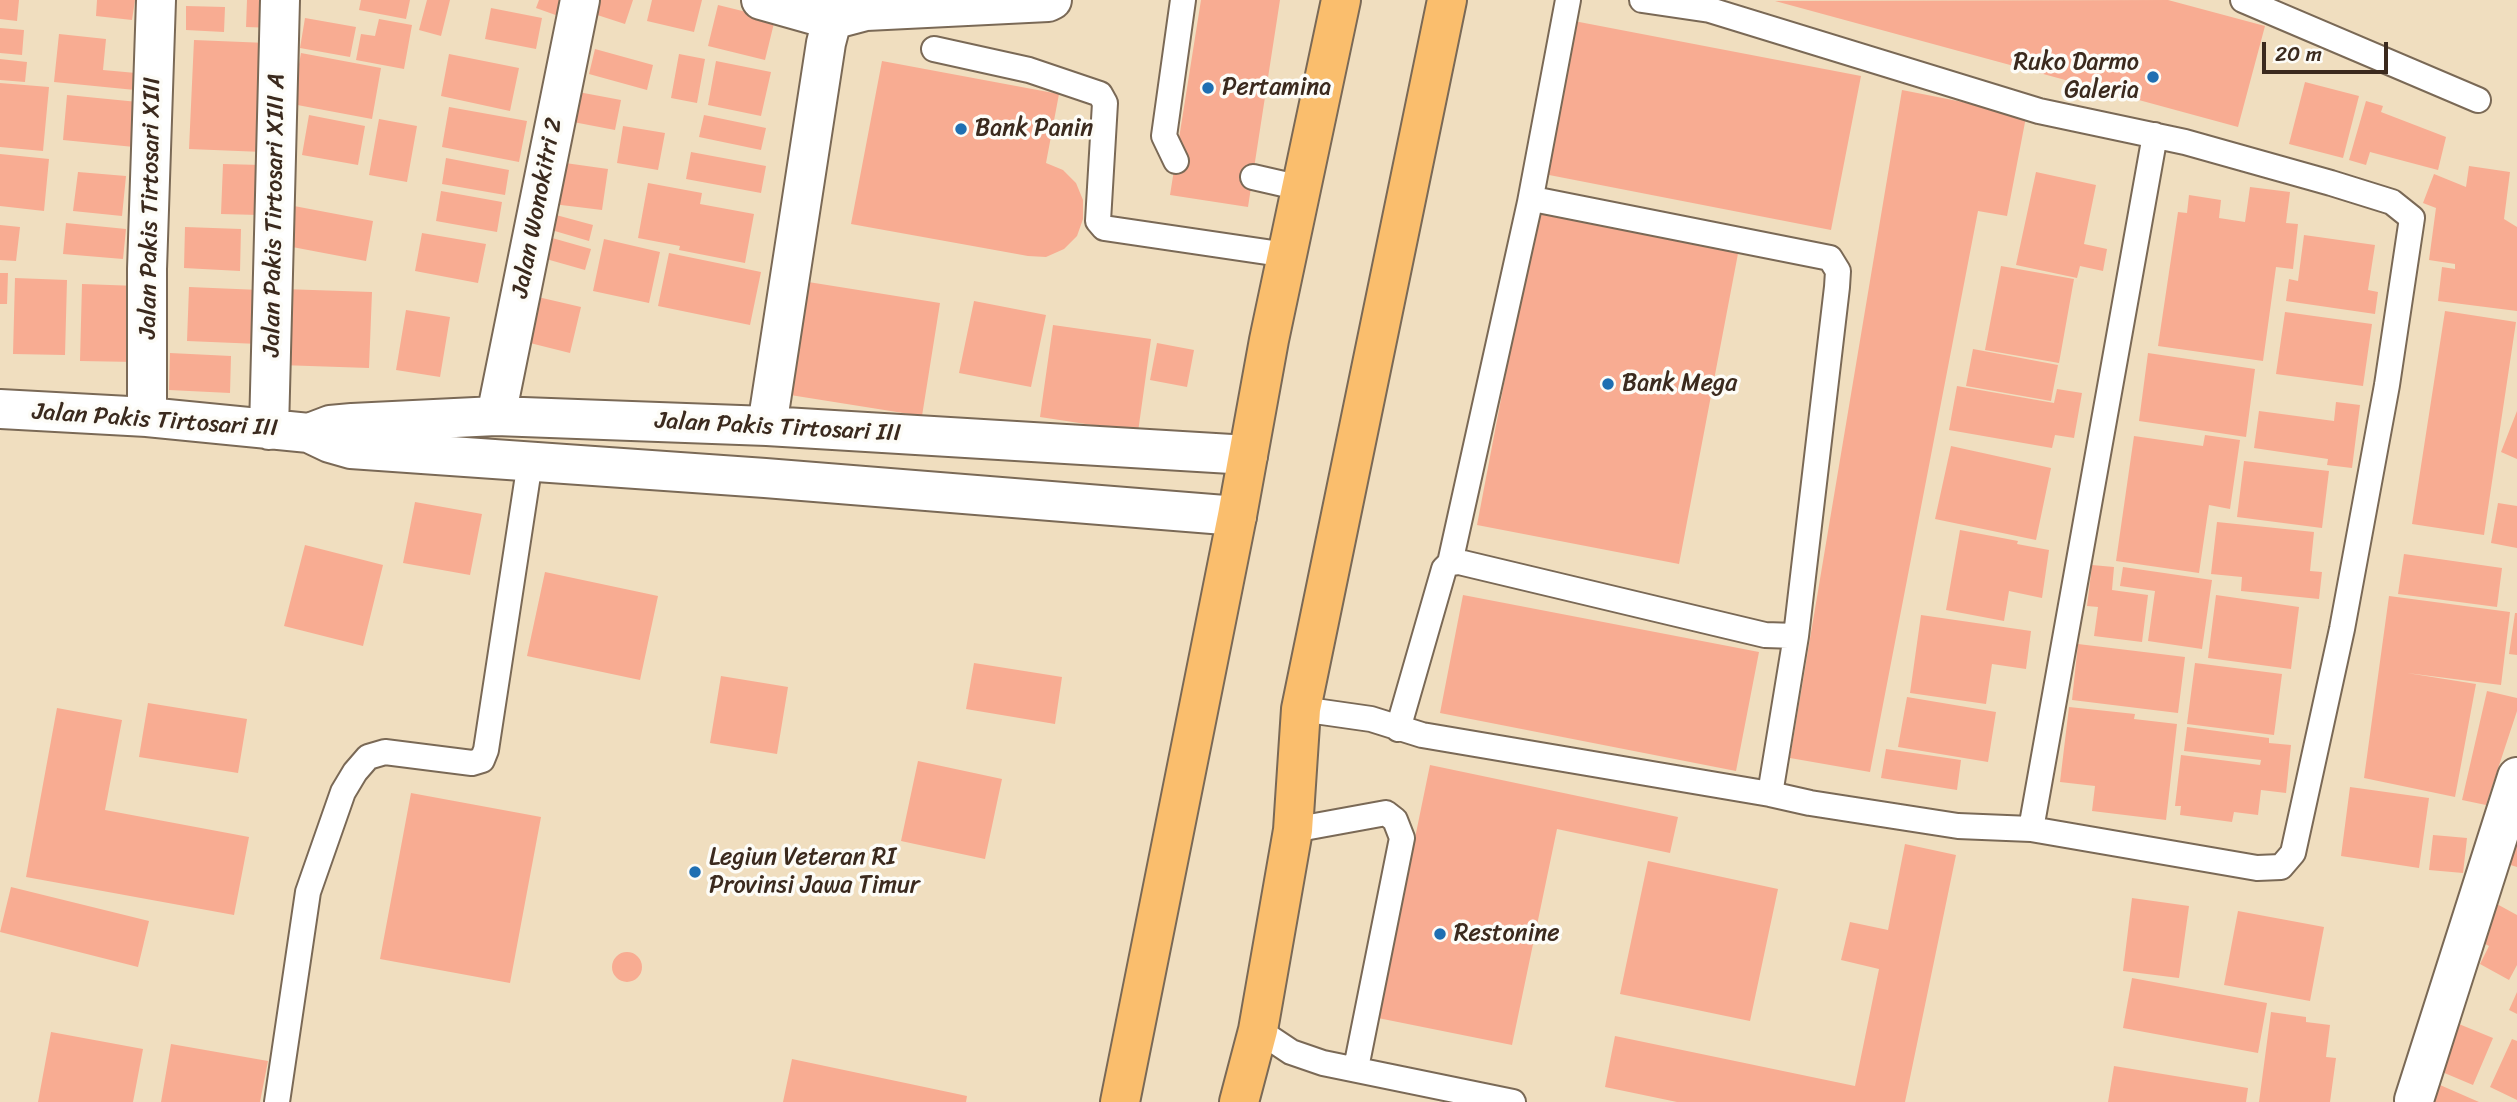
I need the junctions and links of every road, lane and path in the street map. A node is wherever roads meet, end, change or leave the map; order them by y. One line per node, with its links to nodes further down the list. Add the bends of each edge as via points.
1 (156, 0): 22 (street, Jalan Pakis Tirtosari XIII)
2 (280, 0): 25 (street, Jalan Pakis Tirtosari XIII A)
3 (580, 0): 23 (street, Jalan Wonokitri 2)
4 (761, 0): 12 (street)
5 (1052, 0): 12 (street)
6 (1183, 0): 16 (lane, via 1164,136)
7 (1341, 0): 18 (main road)
8 (1447, 0): 34 (main road)
9 (1568, 0): 19 (lane)
10 (1642, 0): 15 (lane, via 1710,10 2039,111)
11 (2243, 0): 14 (lane)
12 (833, 10): 24 (street)
13 (934, 49): 20 (lane, via 1029,70 1100,94 1105,103 1098,221 1104,228)
14 (2478, 100)
15 (2155, 135): 38 (lane); 38 (lane, via 2392,202 2412,218 2387,385 2342,629 2293,853 2281,867 2257,868)
16 (1176, 161)
17 (1253, 177): 18 (lane)
18 (1301, 188): 20 (main road)
19 (1530, 202): 32 (lane); 33 (lane, via 1830,258 1838,271)
20 (1287, 255): 28 (main road)
21 (0, 410): 22 (street, Jalan Pakis Tirtosari III)
22 (147, 416): 25 (street, Jalan Pakis Tirtosari III)
23 (496, 416): 24 (street, Jalan Pakis Tirtosari III); 26 (street, Jalan Pakis Tirtosari III, via 330,425)
24 (767, 426): 27 (street, Jalan Pakis Tirtosari III)
25 (269, 430): 26 (street, Jalan Pakis Tirtosari III)
26 (309, 433): 29 (street, Jalan Pakis Tirtosari III, via 351,449)
27 (1156, 450): 28 (street, Jalan Pakis Tirtosari III); 30 (street)
28 (1248, 455): 31 (main road)
29 (530, 462): 30 (street, Jalan Pakis Tirtosari III); 43 (lane, via 486,750 482,760 472,763 385,752 368,757 343,792 308,892)
30 (1151, 508): 31 (street, Jalan Pakis Tirtosari III)
31 (1237, 516): 44 (main road)
32 (1450, 562): 33 (lane, via 1765,635); 35 (lane, via 1444,569)
33 (1796, 636): 37 (lane)
34 (1301, 709): 35 (lane, via 1371,719); 39 (main road)
35 (1398, 729): 37 (lane)
36 (2517, 777): 42 (street)
37 (1770, 794): 38 (lane, via 1958,826)
38 (2031, 829)
39 (1293, 830): 40 (main road); 41 (lane, via 1386,813 1395,820 1402,838)
40 (1258, 1030): 41 (lane, via 1291,1052); 45 (main road)
41 (1356, 1068): 46 (lane)
42 (2414, 1100)
43 (277, 1102)
44 (1120, 1102)
45 (1239, 1102)
46 (1513, 1102)

